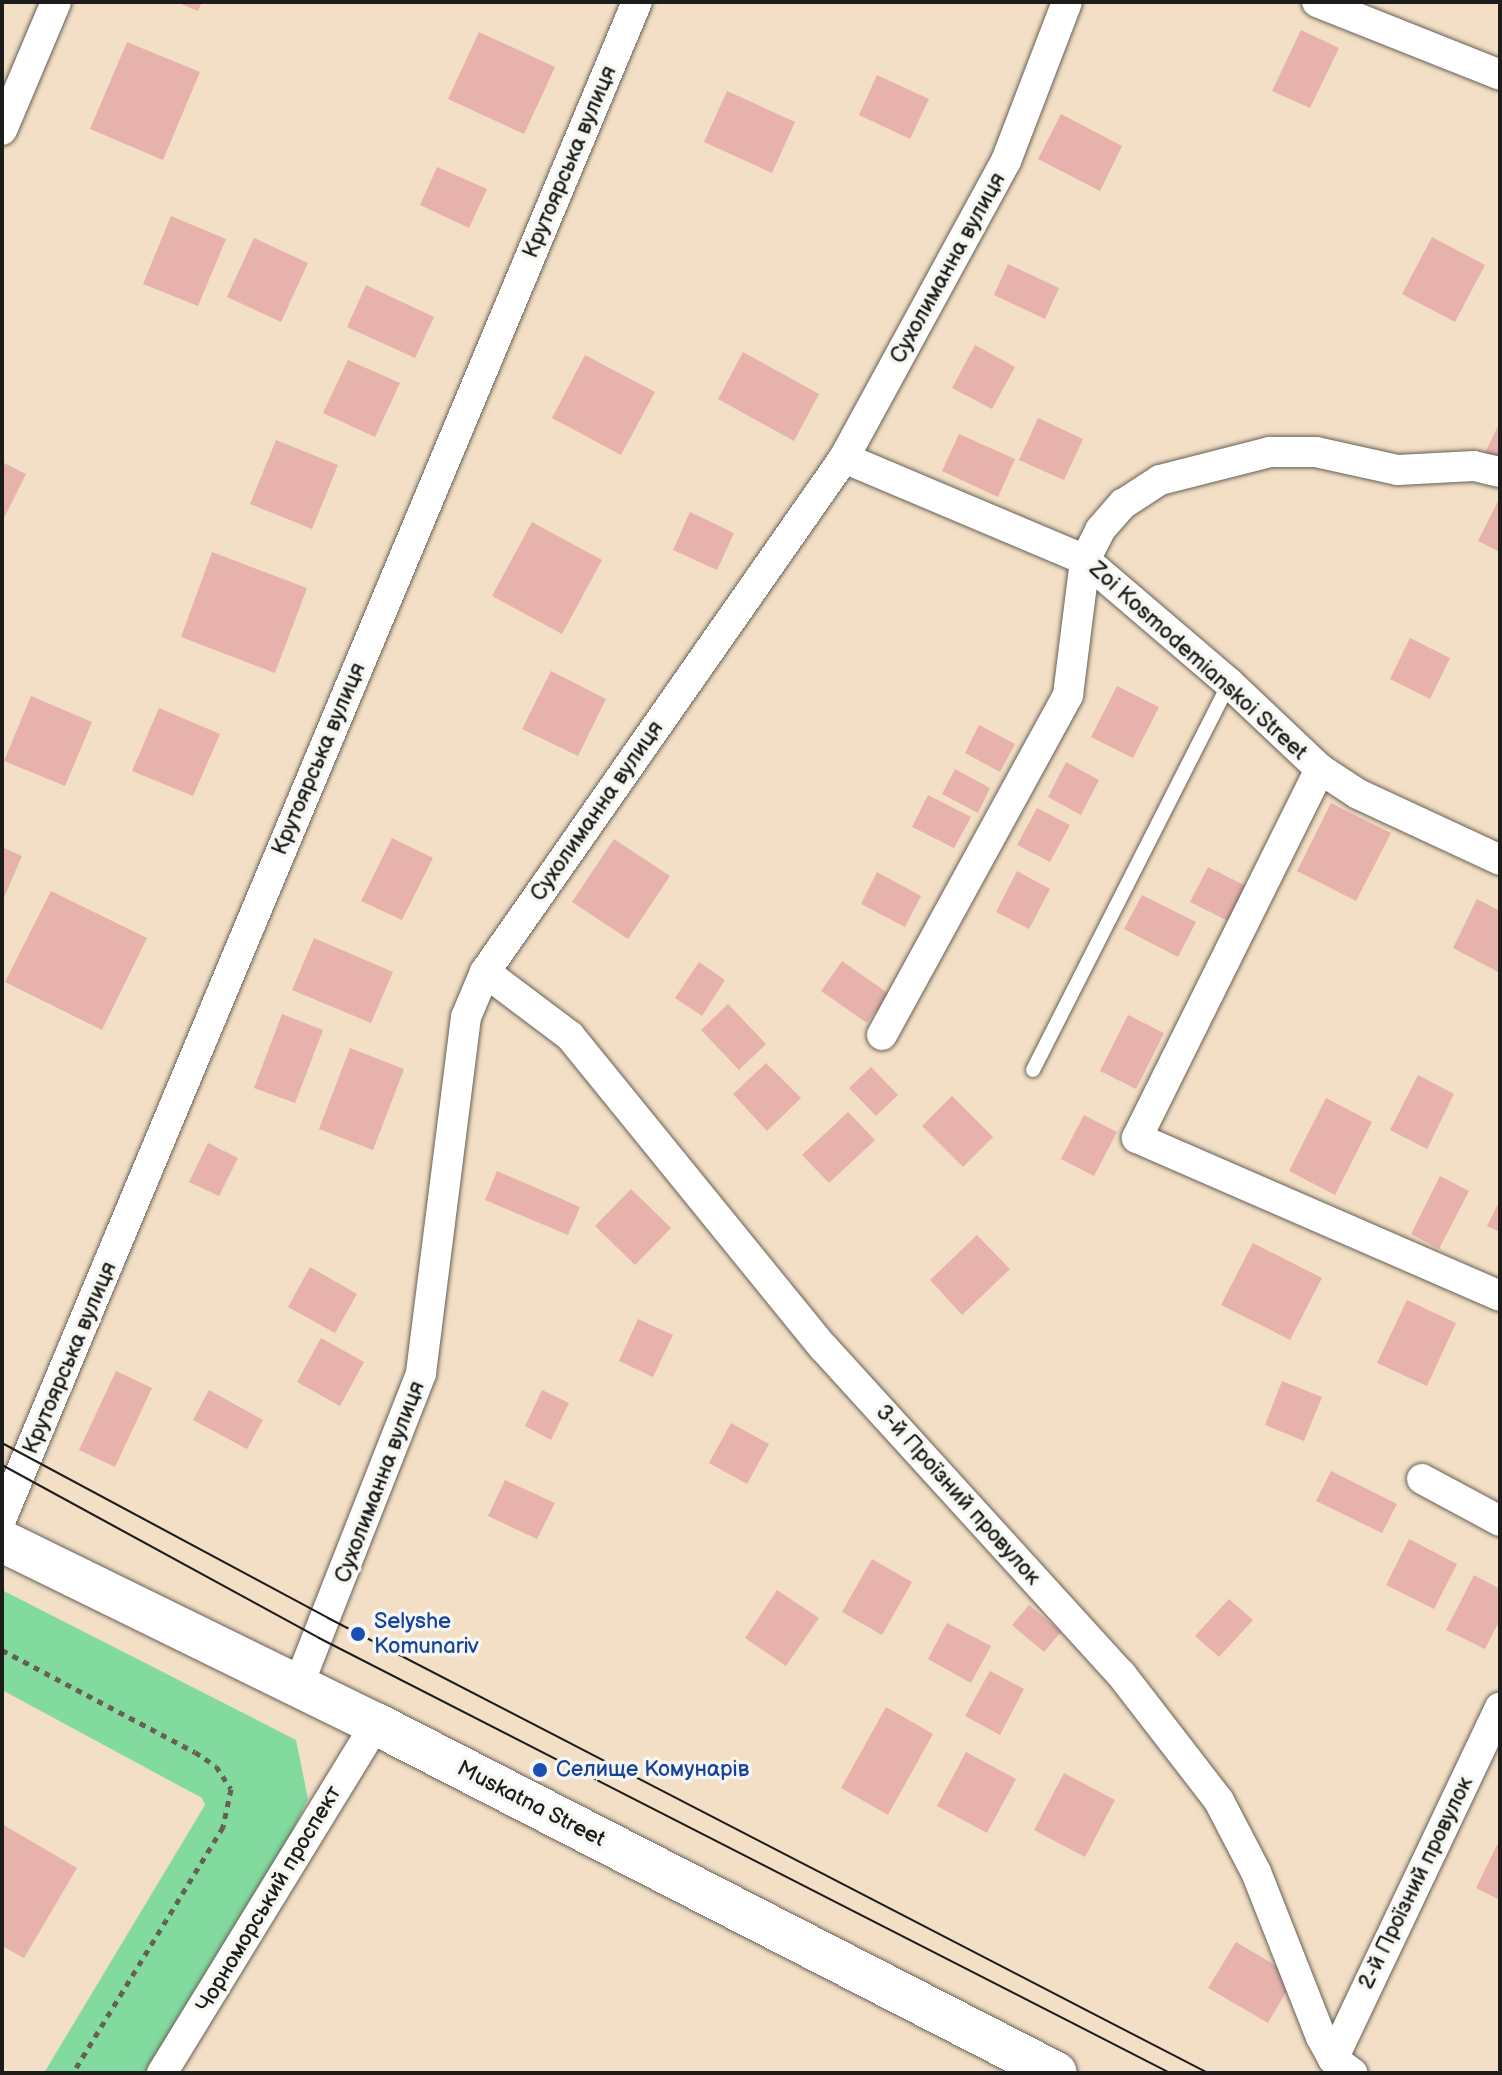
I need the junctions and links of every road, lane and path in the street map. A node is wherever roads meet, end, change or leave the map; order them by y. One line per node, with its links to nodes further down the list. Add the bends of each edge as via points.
1 (56, 2): 6 (street)
2 (637, 2): 18 (street, Крутоярська вулиця)
3 (1067, 2): 7 (street, Сухолиманна вулиця, via 1006,161)
4 (1317, 2): 5 (street)
5 (1500, 75)
6 (2, 130)
7 (844, 458): 9 (street, Zoi Kosmodemianskoi Street); 13 (street, Сухолиманна вулиця)
8 (1500, 472): 9 (street, via 1474,466 1398,470 1316,452 1270,452 1217,463 1160,480 1123,504 1100,530)
9 (1085, 560): 10 (street, Zoi Kosmodemianskoi Street); 14 (street, via 1068,695)
10 (1229, 683): 11 (street, Zoi Kosmodemianskoi Street); 15 (lane)
11 (1320, 769): 12 (street, Zoi Kosmodemianskoi Street, via 1358,794); 16 (street, via 1137,1138)
12 (1500, 860)
13 (485, 972): 22 (street, Сухолиманна вулиця, via 466,1017 421,1373); 25 (street, 3-й Проїзний провулок, via 570,1036 824,1348 1121,1674 1219,1801)
14 (882, 1035)
15 (1033, 1070)
16 (1500, 1296)
17 (1422, 1479): 19 (street)
18 (2, 1517)
19 (1500, 1521)
20 (2, 1541): 22 (street, Muskatna Street)
21 (2, 1650): 26 (path, via 195,1752 221,1772 231,1789 223,1827)
22 (298, 1686): 24 (street, Muskatna Street)
23 (1500, 1708): 25 (street, 2-й Проїзний провулок)
24 (376, 1724): 27 (street, Чорноморський проспект); 28 (street, Muskatna Street)
25 (1342, 2066)
26 (73, 2073)
27 (162, 2073)
28 (1056, 2073)

